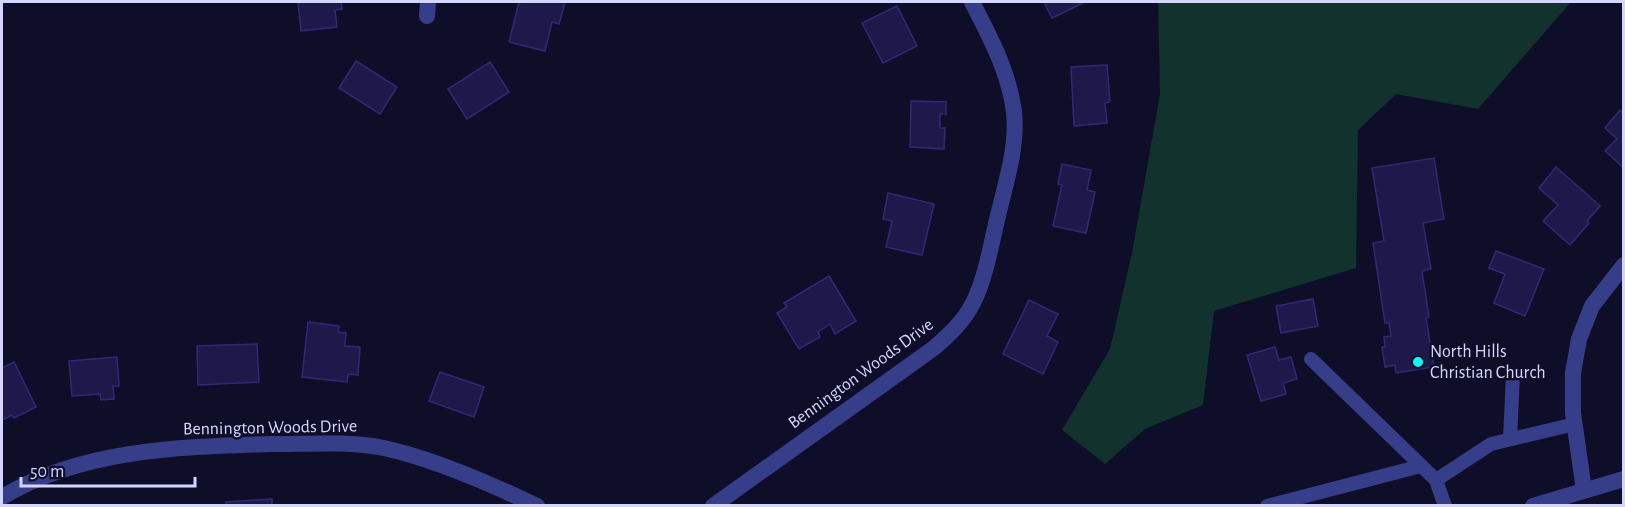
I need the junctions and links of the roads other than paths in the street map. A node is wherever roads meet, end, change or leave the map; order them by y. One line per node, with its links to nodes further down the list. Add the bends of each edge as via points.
1 (972, 2): 13 (street, Bennington Woods Drive, via 1003,66 1015,128 990,251 973,303 947,336 916,361)
2 (1623, 265): 5 (street, via 1592,306 1579,339 1573,373)
3 (1311, 359): 7 (lane)
4 (1513, 374): 6 (lane)
5 (1575, 424): 6 (lane); 10 (street)
6 (1510, 439): 9 (lane, via 1491,444)
7 (1421, 466): 9 (lane); 14 (lane)
8 (1620, 479): 10 (street)
9 (1436, 480): 15 (lane)
10 (1584, 490): 16 (street)
11 (2, 497): 12 (street, Bennington Woods Drive, via 42,477 110,456 190,447 340,444 397,452)
12 (537, 506)
13 (712, 506)
14 (1267, 506)
15 (1445, 506)
16 (1533, 506)

